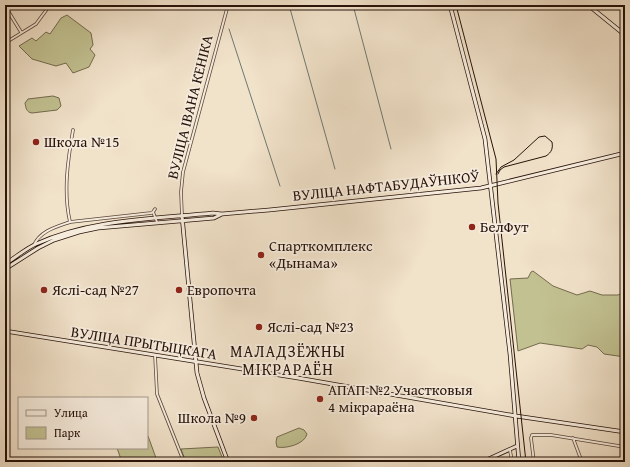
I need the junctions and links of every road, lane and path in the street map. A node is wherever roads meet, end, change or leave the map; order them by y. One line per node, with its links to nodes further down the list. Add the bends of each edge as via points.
1 (50, 5): 6 (street, via 36,24)
2 (228, 5): 13 (street, ВУЛІЦА ІВАНА КЕНІКА, via 183,172)
3 (450, 5): 11 (main road, via 485,139)
4 (588, 5): 7 (main road)
5 (5, 6): 6 (street)
6 (21, 32): 8 (street)
7 (625, 35)
8 (5, 43)
9 (73, 130): 16 (street, via 66,192)
10 (625, 153): 11 (main road)
11 (489, 186): 12 (main road, ВУЛІЦА НАФТАБУДАЎНІКОЎ, via 432,194); 24 (main road, ВУЛІЦА НАФТАБУДАЎНІКОЎ)
12 (222, 214): 13 (main road, ВУЛІЦА НАФТАБУДАЎНІКОЎ); 15 (main road, ВУЛІЦА НАФТАБУДАЎНІКОЎ, via 214,218)
13 (182, 216): 14 (main road, ВУЛІЦА НАФТАБУДАЎНІКОЎ); 15 (main road)
14 (156, 218): 16 (street, via 154,211); 17 (street); 18 (main road, ВУЛІЦА НАФТАБУДАЎНІКОЎ, via 101,223 71,230)
15 (183, 221): 17 (main road, ВУЛІЦА НАФТАБУДАЎНІКОЎ); 23 (main road, via 196,350)
16 (70, 222): 18 (street, via 36,238)
17 (157, 223): 20 (main road, ВУЛІЦА НАФТАБУДАЎНІКОЎ, via 98,228 64,237 38,248)
18 (34, 245): 19 (main road, ВУЛІЦА НАФТАБУДАЎНІКОЎ)
19 (5, 264)
20 (5, 270)
21 (5, 331): 22 (main road, ВУЛІЦА ПРЫТЫЦКАГА)
22 (155, 355): 23 (main road, ВУЛІЦА ПРЫТЫЦКАГА); 30 (street, via 157,394)
23 (195, 362): 24 (main road, ВУЛІЦА ПРЫТЫЦКАГА); 31 (main road, via 204,398)
24 (516, 416): 25 (main road, ВУЛІЦА ПРЫТЫЦКАГА); 27 (main road, ВУЛІЦА НАФТАБУДАЎНІКОЎ)
25 (625, 432)
26 (573, 438): 28 (street); 35 (street, via 532,435); 36 (street)
27 (517, 446): 29 (main road); 34 (main road, ВУЛІЦА НАФТАБУДАЎНІКОЎ)
28 (625, 447)
29 (510, 450): 32 (main road); 33 (street)
30 (184, 462)
31 (228, 462)
32 (482, 462)
33 (512, 462)
34 (519, 462)
35 (534, 462)
36 (582, 462)

